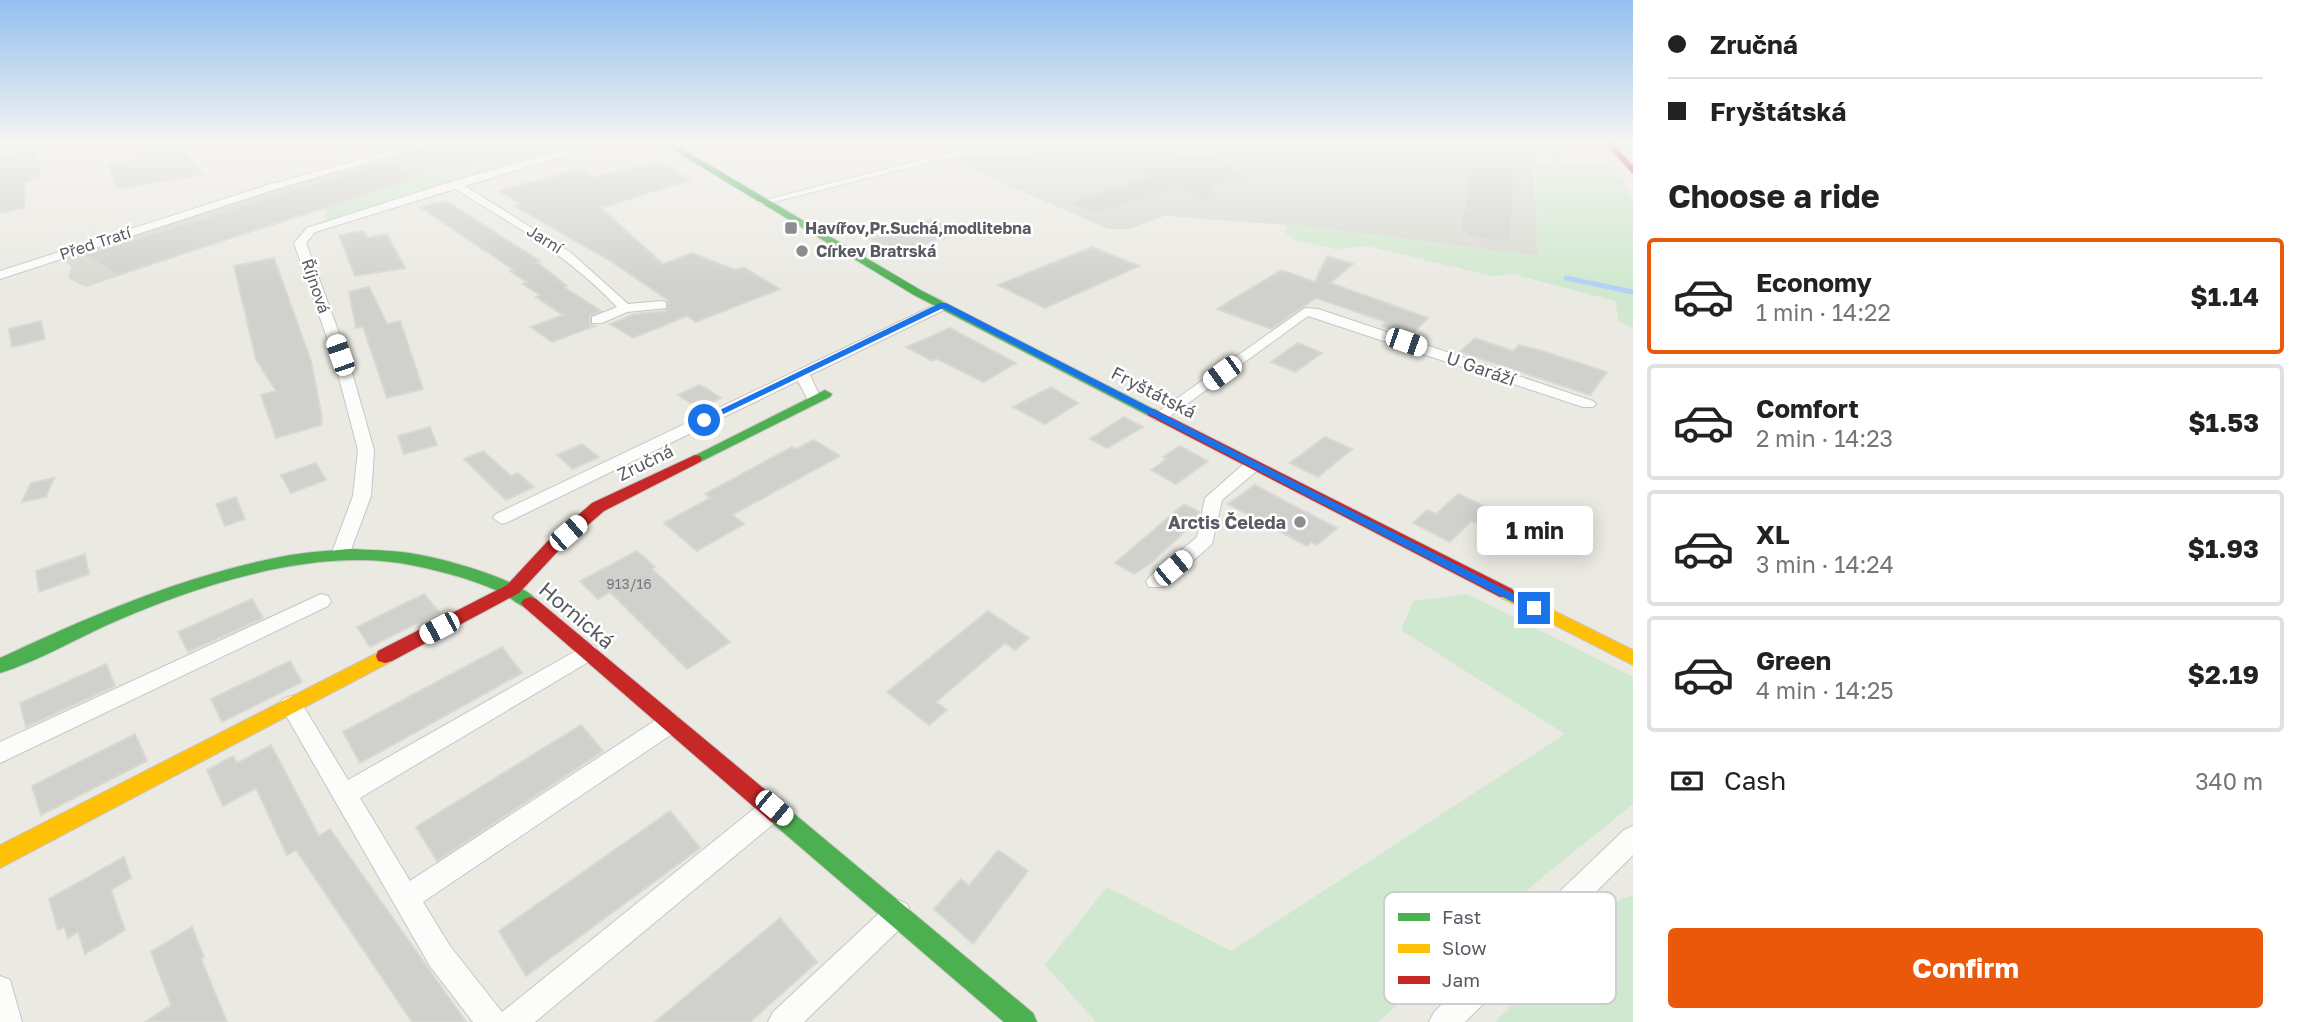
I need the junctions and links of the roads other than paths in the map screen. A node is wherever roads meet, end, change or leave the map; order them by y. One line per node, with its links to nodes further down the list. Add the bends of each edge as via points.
1 (260, 191): 7 (street, Před Tratí)
2 (433, 191): 18 (street, Říjnová, via 311,230 300,243 340,355 366,450 362,496)
3 (465, 191): 10 (street, Jarní, via 562,249)
4 (744, 191): 6 (street, Fryštátská)
5 (806, 191): 6 (street)
6 (762, 202): 9 (street, Fryštátská)
7 (0, 275)
8 (661, 305): 10 (street)
9 (943, 305): 12 (street, Zručná); 15 (street, Fryštátská)
10 (625, 308): 11 (street)
11 (597, 320)
12 (802, 373): 13 (street, Zručná); 17 (street, Zručná)
13 (820, 397): 20 (street, Zručná, via 597,507)
14 (1588, 404): 15 (street, U Garáží, via 1305,312)
15 (1160, 417): 16 (street, Fryštátská)
16 (1253, 464): 19 (street, via 1214,498 1206,540); 23 (street, Fryštátská)
17 (502, 518)
18 (340, 555): 20 (street, Hornická, via 410,557); 24 (street, Hornická, via 259,566 162,595)
19 (1156, 582)
20 (513, 589): 22 (street, Hornická); 25 (street, Zručná)
21 (321, 601): 27 (street)
22 (588, 652): 26 (street, Hornická); 28 (street)
23 (1633, 658)
24 (0, 666)
25 (290, 705): 28 (street); 31 (street, Zručná)
26 (670, 723): 29 (street, Hornická); 33 (street)
27 (0, 753)
28 (344, 795): 33 (street)
29 (774, 808): 34 (street, Hornická); 39 (street)
30 (1633, 838): 32 (street)
31 (0, 857)
32 (1578, 892)
33 (407, 898): 38 (street, via 440,956)
34 (898, 913): 40 (street); 41 (street, Hornická)
35 (0, 990): 37 (street)
36 (1462, 1004): 42 (street)
37 (7, 1022)
38 (491, 1022)
39 (512, 1022)
40 (783, 1022)
41 (1024, 1022)
42 (1444, 1022)

